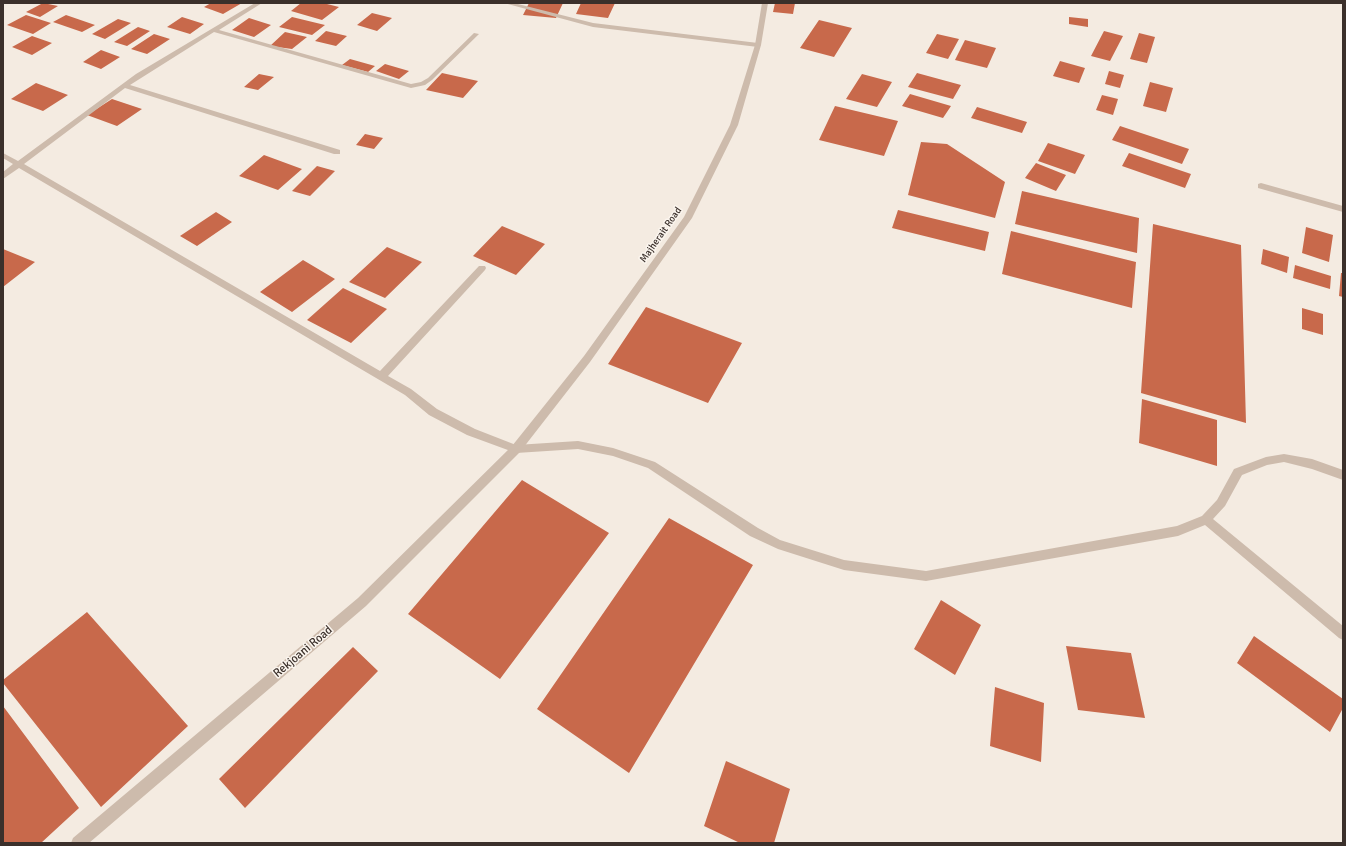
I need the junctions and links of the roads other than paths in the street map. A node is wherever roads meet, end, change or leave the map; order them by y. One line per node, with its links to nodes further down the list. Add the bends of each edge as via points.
1 (259, 3): 4 (street)
2 (507, 3): 6 (street, via 593,25)
3 (765, 3): 6 (street, Majherait Road)
4 (213, 30): 5 (street, via 411,86 423,84 430,79); 7 (street)
5 (476, 34)
6 (758, 45): 16 (street, Majherait Road, via 734,125 688,218 587,359)
7 (124, 85): 8 (street); 10 (street)
8 (337, 152)
9 (3, 156): 10 (street)
10 (18, 164): 11 (street); 15 (street)
11 (3, 176)
12 (1261, 186): 13 (street)
13 (1343, 209)
14 (482, 268): 15 (street)
15 (381, 376): 16 (street, via 434,412 471,432)
16 (516, 449): 18 (street, via 578,445 613,452 651,464 728,517 778,544 844,565 926,576 1178,531); 20 (street, Rekjoani Road, via 362,602)
17 (1343, 474): 18 (street, via 1284,458 1266,461 1238,472 1221,503)
18 (1206, 519): 19 (street)
19 (1343, 634)
20 (78, 843)

